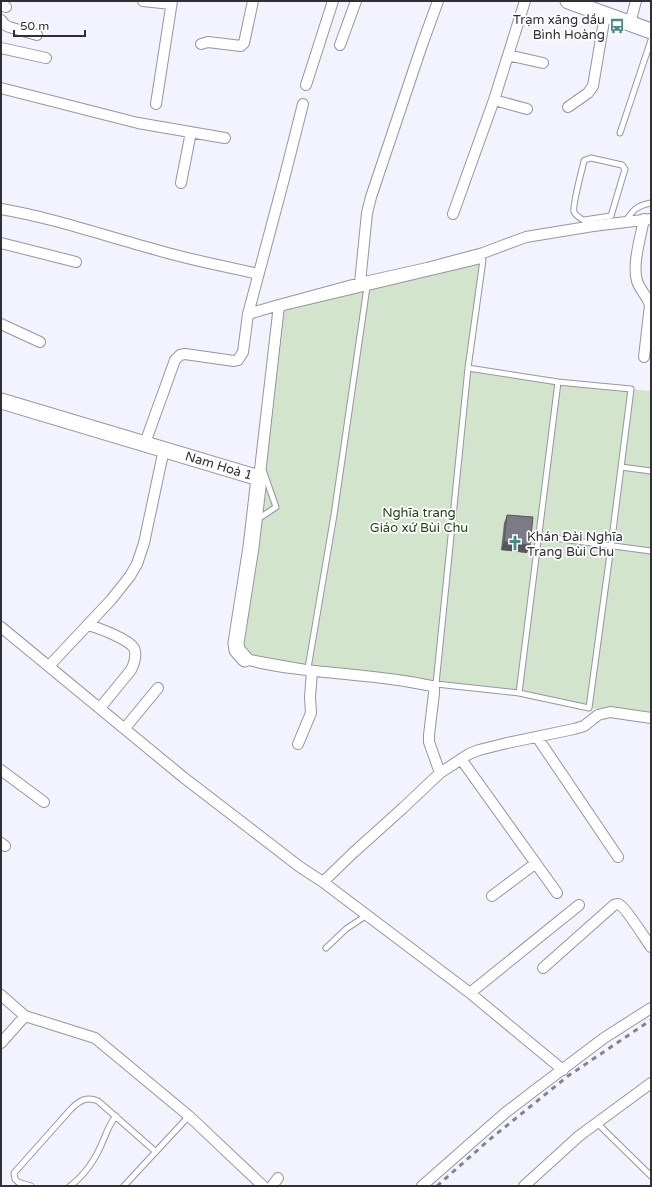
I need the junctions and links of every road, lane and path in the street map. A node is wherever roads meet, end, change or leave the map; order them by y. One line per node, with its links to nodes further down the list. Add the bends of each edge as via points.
1 (253, 1): 16 (street, via 243,45 208,42)
2 (333, 1): 22 (street)
3 (356, 1): 17 (street)
4 (438, 1): 43 (street, via 370,197)
5 (525, 1): 19 (street)
6 (568, 1): 10 (street)
7 (636, 1): 12 (street)
8 (142, 2): 9 (street)
9 (171, 3): 25 (street)
10 (605, 15): 12 (street); 27 (street, via 593,86 588,93)
11 (1, 20): 14 (street, via 9,27)
12 (630, 23): 13 (street)
13 (651, 31)
14 (37, 35)
15 (651, 40): 30 (lane)
16 (201, 44)
17 (340, 45)
18 (1, 48): 20 (street)
19 (508, 55): 21 (street); 24 (street)
20 (46, 58)
21 (543, 63)
22 (306, 85)
23 (1, 88): 29 (street, via 138,123)
24 (494, 100): 28 (street); 35 (street)
25 (156, 104)
26 (303, 104): 42 (street)
27 (568, 107)
28 (527, 109)
29 (191, 132): 31 (street); 32 (street)
30 (620, 133)
31 (225, 138)
32 (181, 184)
33 (651, 202): 38 (lane, via 633,210)
34 (1, 209): 42 (street, via 23,212 159,251)
35 (453, 214)
36 (648, 219): 38 (street); 48 (street, via 635,267 638,283 650,305)
37 (584, 220): 37 (lane, via 576,215 573,207 585,160 591,158 624,167 611,216); 39 (lane)
38 (624, 223): 39 (street)
39 (593, 226): 43 (street, via 526,237 483,253)
40 (1, 243): 41 (street)
41 (76, 262)
42 (258, 274): 45 (street)
43 (363, 285): 44 (street); 49 (lane, via 483,260); 64 (lane, via 334,515); 64 (lane, via 281,308 263,470 276,507 258,519 238,643 246,657)
44 (279, 305): 45 (street); 56 (street)
45 (248, 314): 52 (street, via 243,352 238,360 185,354 175,360)
46 (1, 324): 47 (street)
47 (40, 342)
48 (644, 357)
49 (468, 368): 50 (lane); 65 (lane)
50 (558, 382): 54 (lane, via 631,389); 57 (lane)
51 (1, 401): 52 (street, Nam Hoà 1)
52 (144, 443): 53 (street, Nam Hoà 1)
53 (164, 449): 56 (street, Nam Hoà 1); 60 (street, via 144,543 137,564 112,600)
54 (621, 467): 55 (lane); 58 (lane)
55 (651, 471)
56 (260, 478): 62 (street, Nam Hoà 1, via 236,643 237,650)
57 (539, 536): 58 (lane); 67 (lane)
58 (612, 546): 59 (lane); 67 (lane, via 589,708)
59 (651, 551)
60 (88, 625): 63 (street); 68 (street, via 124,641 135,652 131,670)
61 (1, 628): 63 (street)
62 (245, 659): 64 (street)
63 (49, 666): 68 (street)
64 (310, 669): 65 (lane); 72 (street, via 311,713); 75 (street, via 424,684 433,688 429,742)
65 (436, 684): 67 (lane)
66 (158, 688): 70 (street)
67 (519, 693)
68 (100, 708): 70 (street)
69 (650, 719): 71 (street, via 610,712 598,715 584,726)
70 (125, 728): 79 (street, via 189,781)
71 (537, 737): 73 (street, via 479,750); 77 (street)
72 (298, 744)
73 (461, 759): 75 (street); 78 (street)
74 (1, 770): 76 (street)
75 (440, 773): 79 (street)
76 (44, 802)
77 (618, 857)
78 (536, 863): 80 (street); 81 (street)
79 (323, 882): 83 (street)
80 (557, 893)
81 (492, 896)
82 (579, 905): 87 (street)
83 (367, 914): 85 (lane); 87 (street)
84 (651, 947): 86 (street, via 618,904)
85 (326, 948)
86 (544, 968)
87 (470, 993): 92 (street)
88 (1, 995): 90 (street)
89 (651, 1008): 92 (street, via 604,1038)
90 (25, 1016): 91 (street); 95 (street, via 95,1038)
91 (1, 1043)
92 (562, 1070): 103 (street, via 505,1113)
93 (651, 1083): 96 (street)
94 (116, 1116): 97 (lane); 99 (lane, via 98,1101 86,1099 78,1102 14,1173 18,1182); 100 (lane, via 94,1160)
95 (189, 1116): 97 (lane); 102 (street)
96 (597, 1123): 98 (lane); 104 (street)
97 (156, 1152): 101 (lane)
98 (651, 1176)
99 (31, 1186)
100 (70, 1186)
101 (124, 1186)
102 (263, 1186)
103 (422, 1186)
104 (524, 1186)

